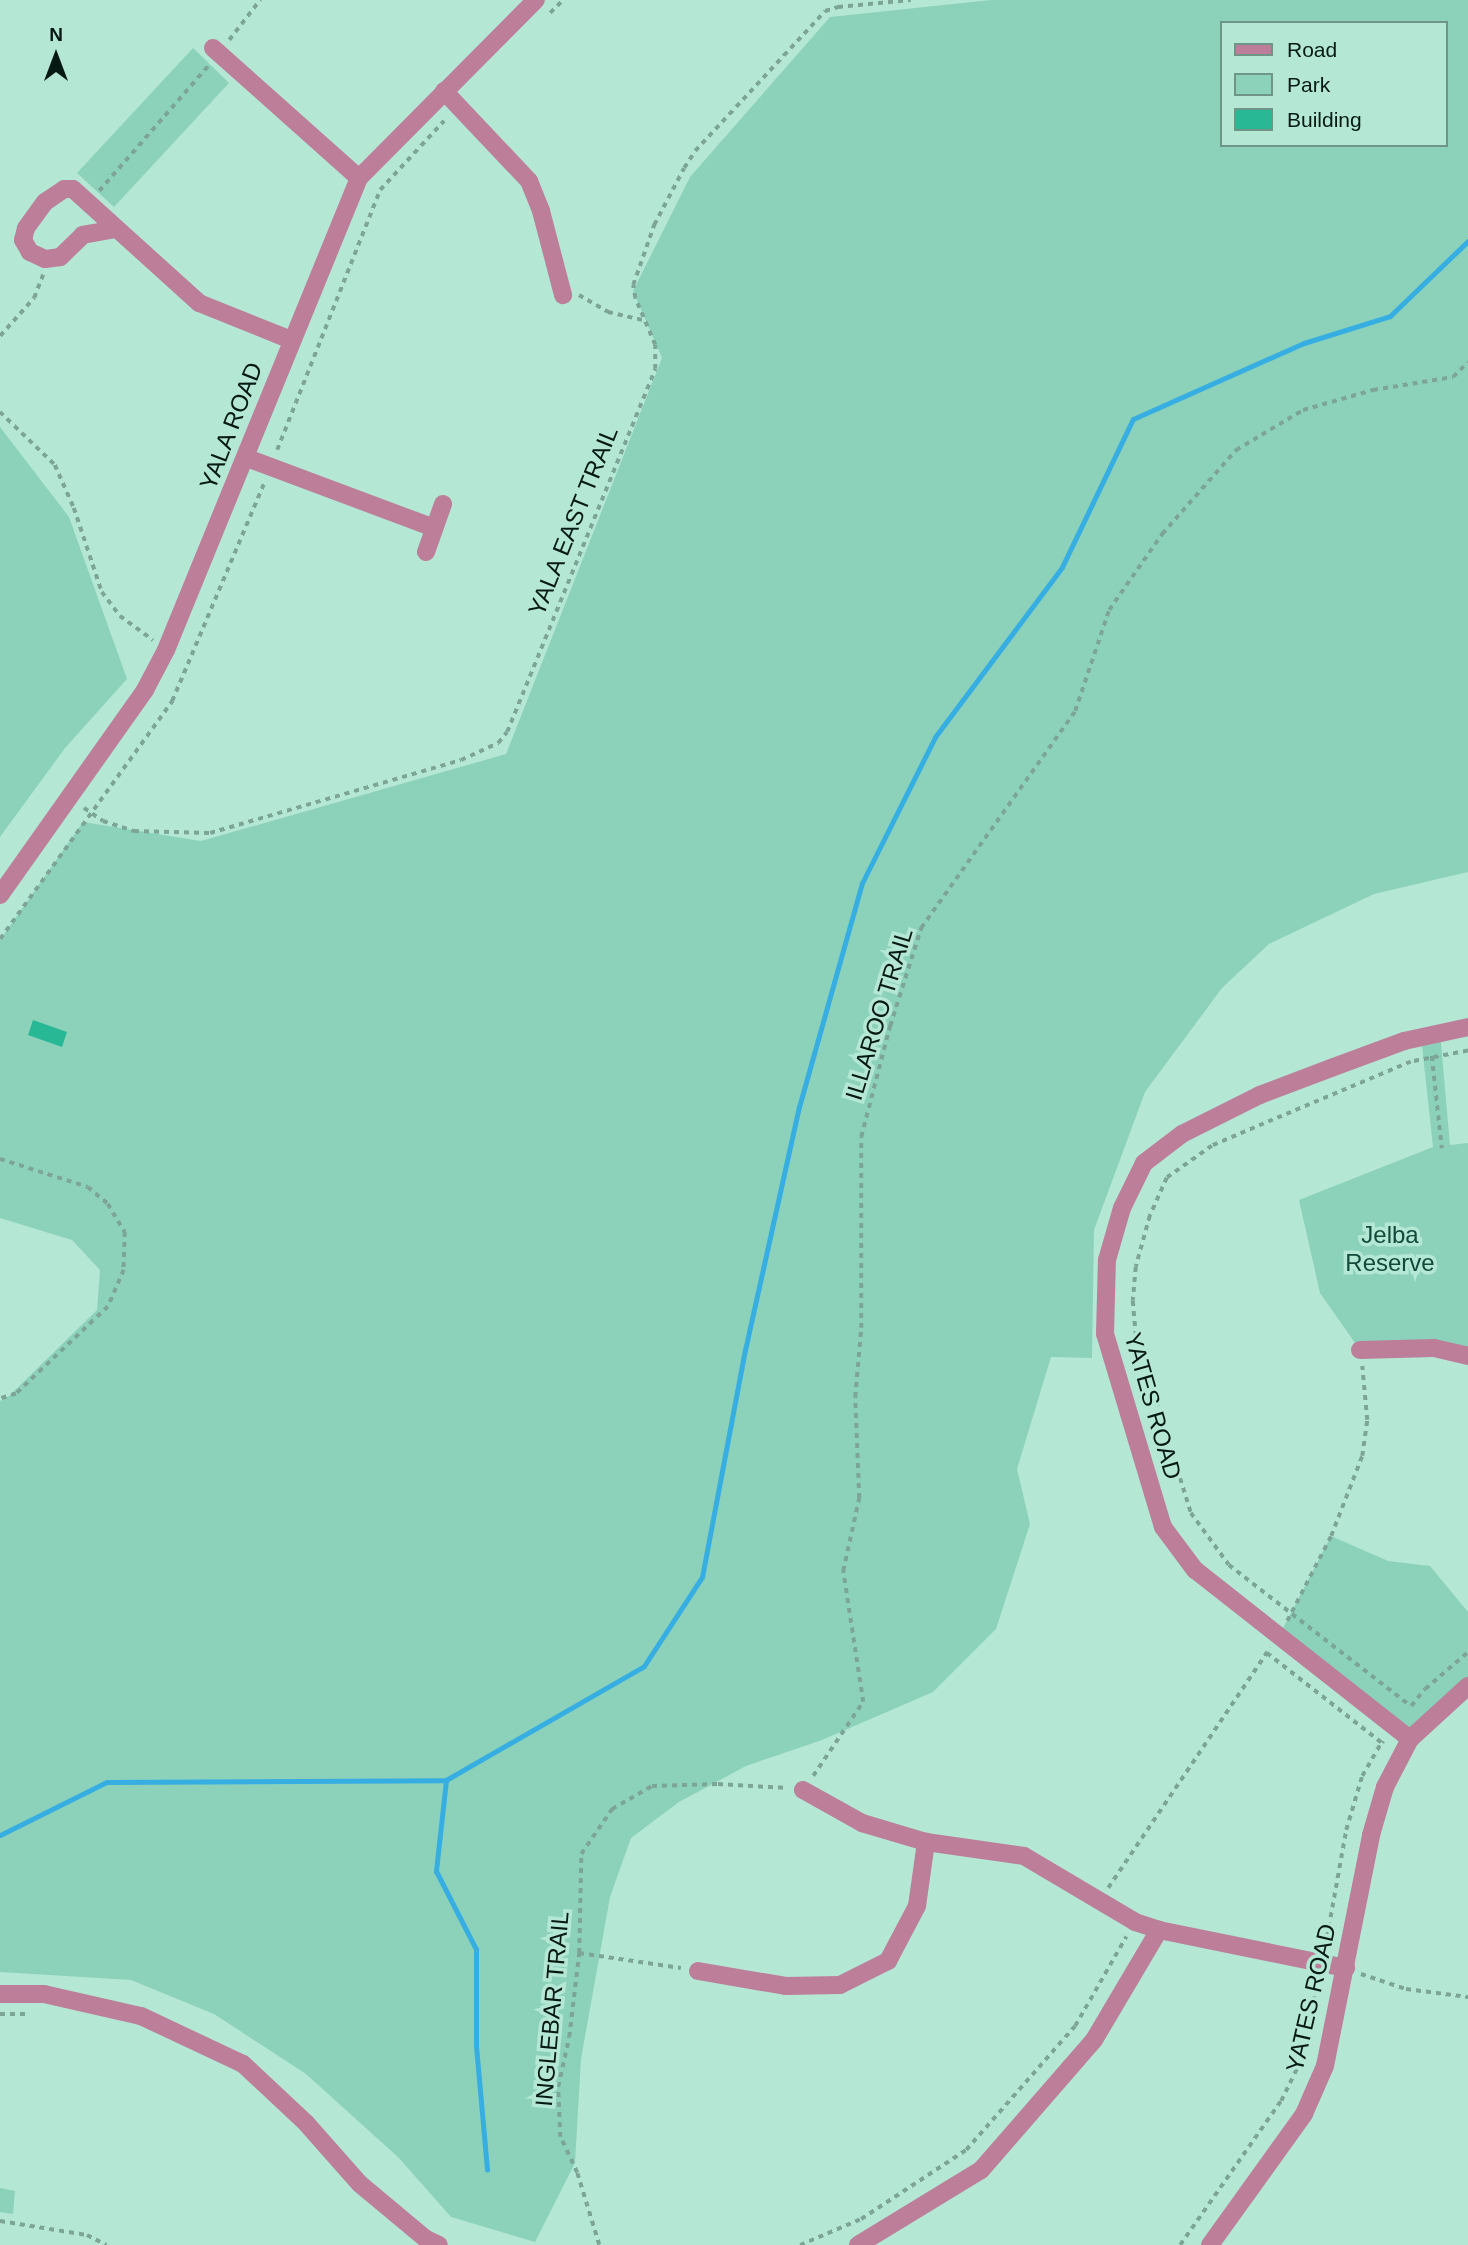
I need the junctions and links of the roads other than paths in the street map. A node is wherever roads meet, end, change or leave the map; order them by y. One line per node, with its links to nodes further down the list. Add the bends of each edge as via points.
1 (536, 0): 3 (street, YALA ROAD)
2 (216, 51): 4 (street)
3 (444, 91): 4 (street, YALA ROAD); 6 (street, via 528,181 541,211)
4 (359, 178): 7 (street, YALA ROAD)
5 (116, 229): 5 (street, via 74,189 64,189 46,202 26,228 23,240 30,251 45,259 60,257 83,235); 7 (street, via 199,303)
6 (562, 291)
7 (291, 340): 8 (street, YALA ROAD)
8 (247, 458): 10 (street); 12 (street, YALA ROAD, via 145,690)
9 (443, 505): 10 (street)
10 (434, 528): 11 (street)
11 (426, 552)
12 (0, 895)
13 (1468, 1027): 17 (street, YATES ROAD, via 1430,1033 1260,1095 1182,1133 1144,1163 1122,1208 1107,1259 1105,1334 1163,1527 1195,1570)
14 (1360, 1350): 15 (street, via 1434,1348)
15 (1468, 1356)
16 (1468, 1686): 17 (street, YATES ROAD)
17 (1410, 1739): 21 (street, YATES ROAD, via 1385,1787 1371,1835)
18 (803, 1790): 19 (street, via 862,1823)
19 (926, 1842): 20 (street, via 1024,1856 1135,1922); 22 (street, via 917,1906 888,1961 839,1984 786,1986)
20 (1159, 1930): 21 (street); 24 (street, via 1094,2039 981,2170)
21 (1346, 1968): 26 (street, YATES ROAD, via 1325,2066 1304,2114)
22 (698, 1971)
23 (0, 1994): 25 (street, via 44,1994 141,2015 243,2064 306,2123 360,2184)
24 (867, 2243)
25 (439, 2245)
26 (1210, 2245)

